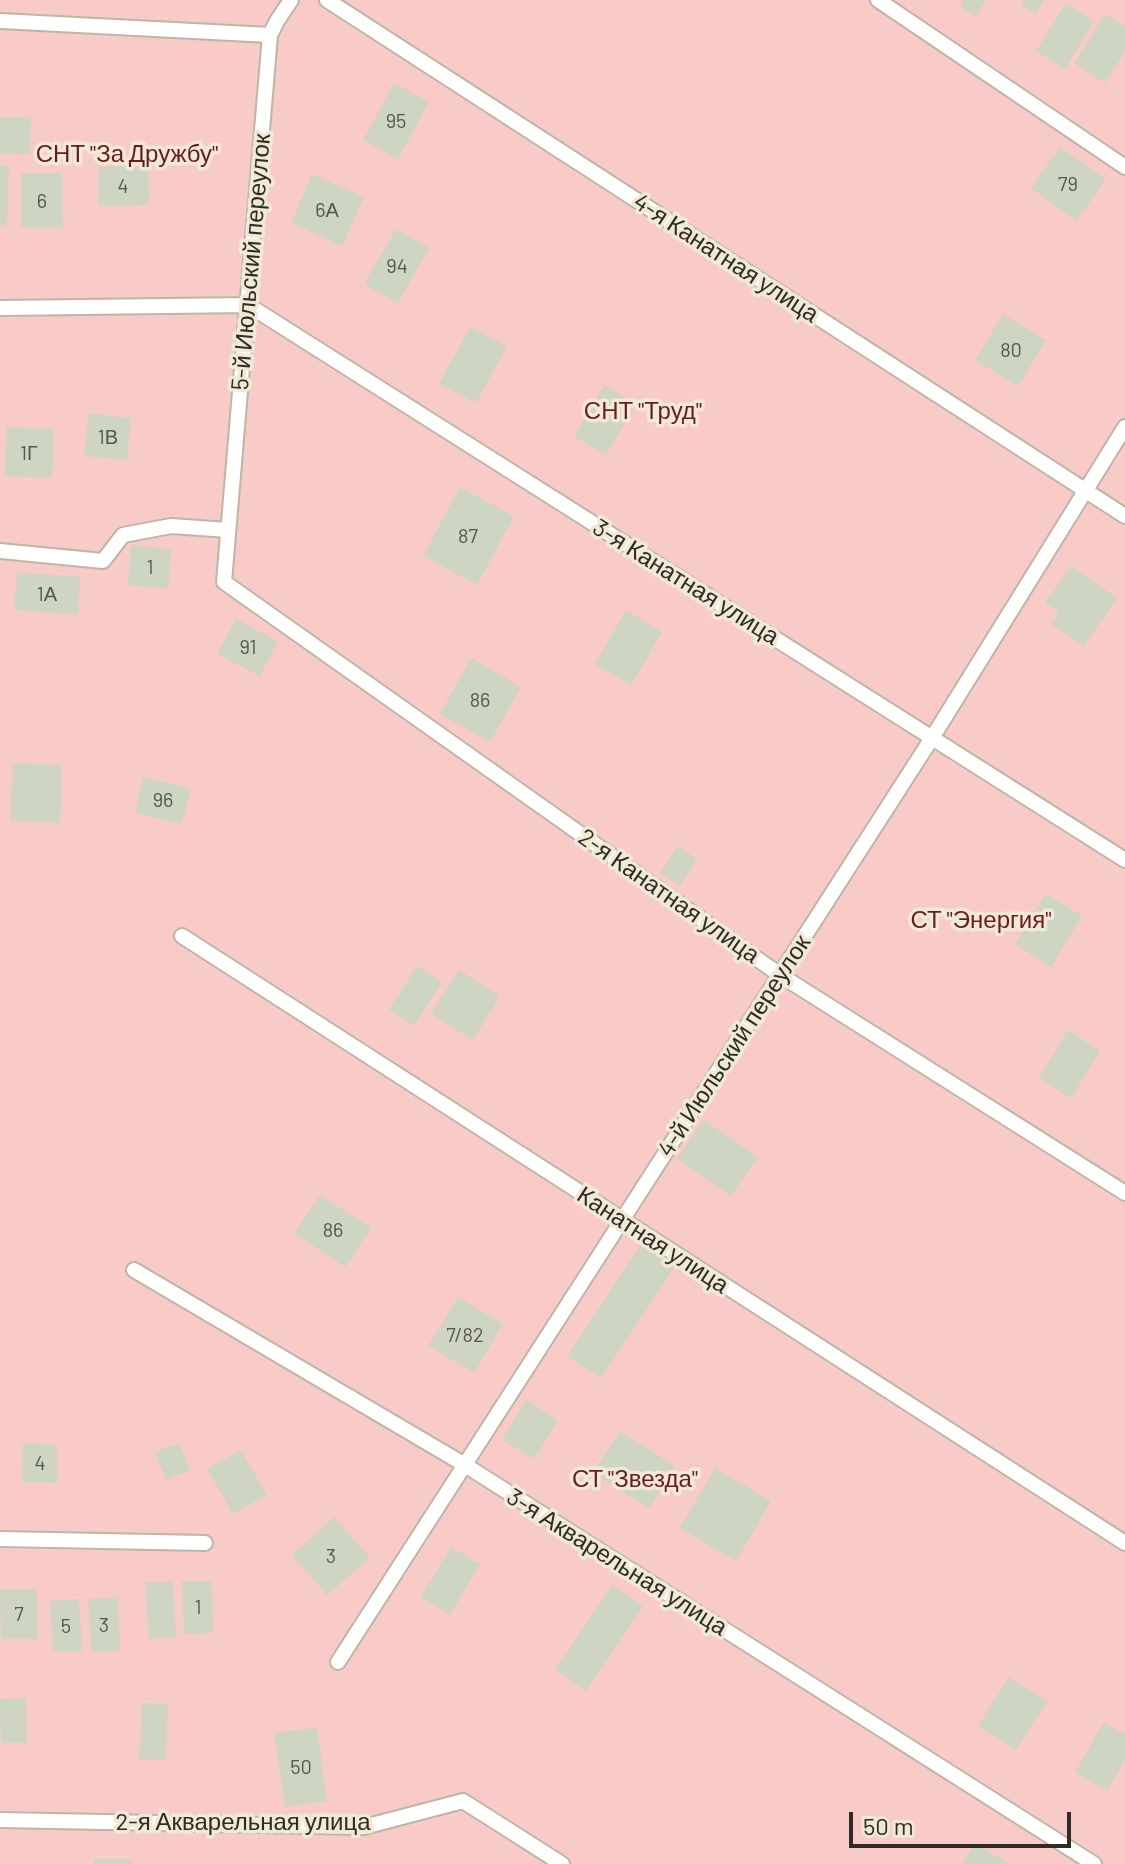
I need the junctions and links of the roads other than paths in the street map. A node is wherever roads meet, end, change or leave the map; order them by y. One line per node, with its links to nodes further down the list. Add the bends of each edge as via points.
1 (291, 0): 5 (lane, 5-й Июльский переулок)
2 (327, 0): 10 (lane, 4-я Канатная улица)
3 (878, 0): 6 (lane)
4 (0, 21): 5 (lane)
5 (270, 35): 7 (lane, 5-й Июльский переулок)
6 (1125, 167)
7 (248, 305): 8 (lane); 12 (lane, 5-й Июльский переулок); 15 (lane, 3-я Канатная улица)
8 (0, 308)
9 (1125, 427): 10 (lane, 4-й Июльский переулок)
10 (1085, 490): 11 (lane, 4-я Канатная улица); 15 (lane, 4-й Июльский переулок)
11 (1125, 516)
12 (228, 530): 13 (lane, via 171,526 123,535 103,561); 14 (lane, 5-й Июльский переулок)
13 (0, 551)
14 (224, 582): 18 (lane, 2-я Канатная улица)
15 (932, 738): 16 (lane, 3-я Канатная улица); 18 (lane, 4-й Июльский переулок)
16 (1125, 860)
17 (182, 936): 20 (lane, Канатная улица)
18 (780, 975): 19 (lane, 2-я Канатная улица); 20 (lane, 4-й Июльский переулок)
19 (1125, 1193)
20 (622, 1220): 22 (lane, 4-й Июльский переулок); 25 (lane, Канатная улица)
21 (134, 1270): 22 (lane, 3-я Акварельная улица)
22 (465, 1465): 26 (lane, 4-й Июльский переулок); 29 (lane, 3-я Акварельная улица)
23 (0, 1539): 24 (lane)
24 (205, 1543)
25 (1125, 1543)
26 (338, 1662)
27 (0, 1820): 28 (lane, 2-я Акварельная улица, via 364,1827 463,1801)
28 (562, 1864)
29 (1094, 1864)

